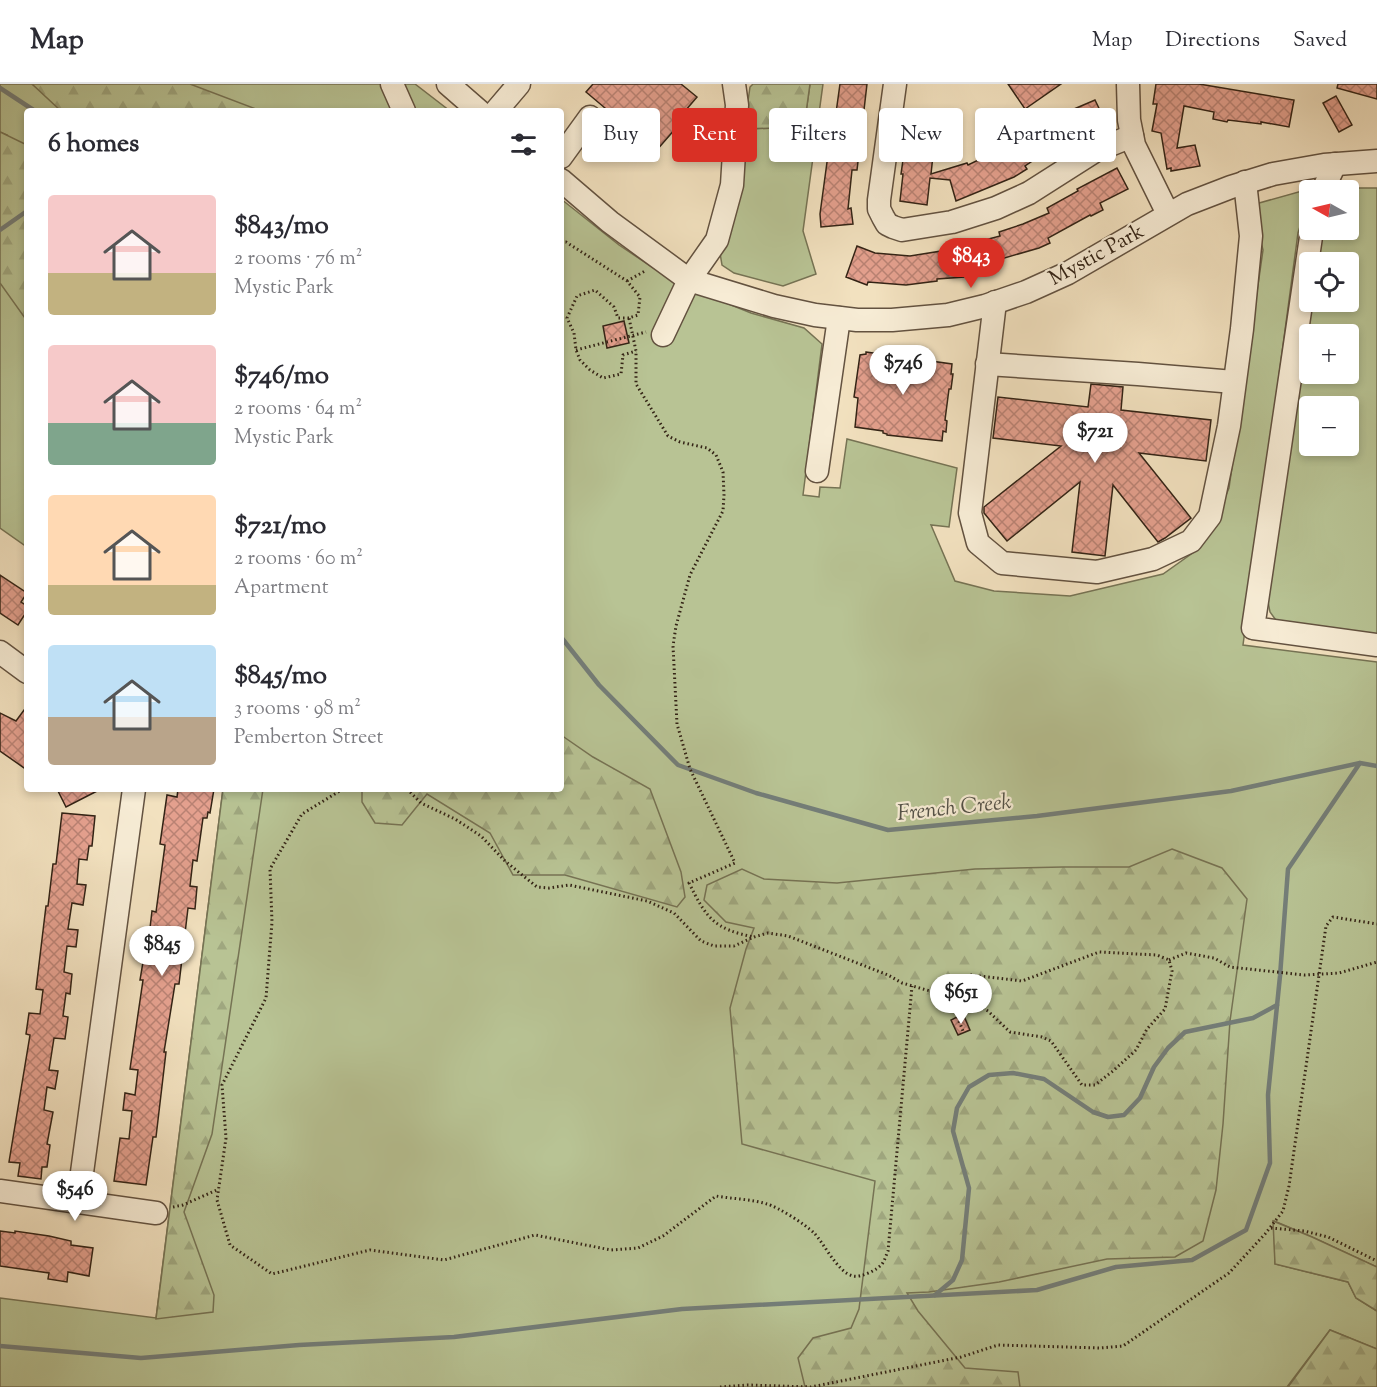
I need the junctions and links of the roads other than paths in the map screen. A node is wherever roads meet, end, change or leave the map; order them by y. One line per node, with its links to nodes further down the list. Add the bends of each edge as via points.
1 (392, 84): 7 (street)
2 (447, 84): 8 (street)
3 (519, 84): 9 (street)
4 (734, 84): 20 (street, via 737,105 732,185 717,240)
5 (895, 84): 11 (street, via 879,209 887,224 902,230 952,222 996,208 1029,193 1095,151)
6 (1128, 84): 11 (street)
7 (403, 108)
8 (475, 108)
9 (499, 108)
10 (582, 128): 12 (street)
11 (1132, 136): 18 (street)
12 (564, 153)
13 (1377, 161): 14 (street, Mystic Park)
14 (1335, 164): 15 (street); 16 (street, Mystic Park)
15 (1328, 180)
16 (1245, 182): 18 (street, Mystic Park); 25 (street, via 1251,236)
17 (564, 183): 20 (street, Mystic Park)
18 (1168, 214): 21 (street, Mystic Park, via 1068,273)
19 (1311, 240): 27 (street, via 1253,628)
20 (689, 280): 22 (street, Mystic Park, via 774,306); 23 (street)
21 (996, 302): 22 (street, Mystic Park, via 948,315 892,320); 24 (street)
22 (839, 318): 26 (street)
23 (663, 334)
24 (987, 363): 25 (street); 25 (street, via 970,513 978,543 1002,563 1097,572 1153,559 1191,541 1210,516)
25 (1234, 382)
26 (817, 471)
27 (1377, 645)
28 (0, 652): 29 (street)
29 (24, 670)
30 (134, 792): 32 (street)
31 (0, 1191): 32 (street)
32 (78, 1202): 33 (street)
33 (156, 1213)

